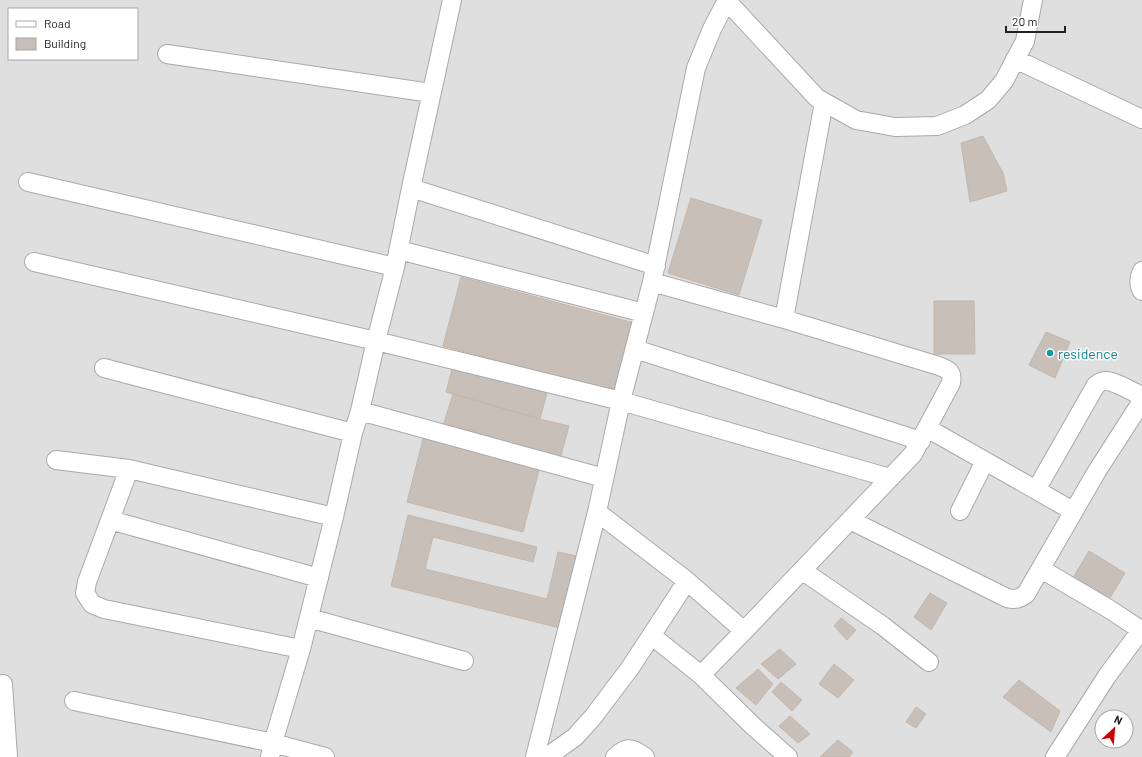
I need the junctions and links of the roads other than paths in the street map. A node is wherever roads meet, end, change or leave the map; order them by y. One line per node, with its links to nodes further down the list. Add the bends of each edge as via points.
1 (452, 0): 6 (street)
2 (726, 0): 7 (street, via 817,98); 14 (street, via 696,68)
3 (1033, 0): 5 (street, via 1025,41)
4 (167, 54): 6 (street)
5 (1015, 59): 7 (street, via 1004,81 988,100 965,115 937,126 895,127 856,120); 8 (street)
6 (432, 93): 10 (street)
7 (824, 102): 17 (street)
8 (1142, 119)
9 (28, 182): 11 (street)
10 (411, 188): 11 (street); 14 (street)
11 (397, 259): 16 (street); 18 (street)
12 (34, 262): 18 (street)
13 (1142, 271): 15 (street)
14 (654, 274): 16 (street); 17 (street)
15 (1142, 291)
16 (644, 313): 19 (street)
17 (784, 319): 26 (street, via 947,369 951,373 951,383)
18 (376, 341): 22 (street); 24 (street)
19 (635, 348): 22 (street); 26 (street)
20 (104, 368): 25 (street)
21 (1142, 396): 32 (street, via 1106,380 1100,382)
22 (621, 401): 30 (street); 31 (street)
23 (1142, 401): 34 (street)
24 (360, 411): 25 (street); 30 (street)
25 (353, 433): 36 (street)
26 (924, 434): 28 (street); 31 (street, via 913,454)
27 (56, 460): 29 (street)
28 (985, 461): 32 (street); 33 (street)
29 (128, 469): 36 (street); 37 (street)
30 (604, 478): 35 (street)
31 (890, 478): 38 (street)
32 (1036, 490): 34 (street)
33 (960, 511)
34 (1073, 511): 39 (street)
35 (597, 512): 42 (street); 56 (street)
36 (334, 517): 41 (street)
37 (110, 520): 41 (street); 47 (street, via 87,582 85,593 92,604 104,609)
38 (850, 520): 39 (street, via 1007,598 1019,598 1026,594); 40 (street)
39 (1041, 569): 44 (street)
40 (803, 570): 45 (street); 49 (street, via 883,626)
41 (319, 578): 43 (street)
42 (687, 581): 45 (street); 46 (street)
43 (309, 618): 47 (street); 48 (street)
44 (1142, 630): 61 (street, via 1107,676)
45 (744, 631): 50 (street)
46 (652, 636): 50 (street); 57 (street, via 593,718 575,737)
47 (301, 649): 53 (street)
48 (464, 661)
49 (928, 662)
50 (701, 675): 60 (street)
51 (3, 684): 54 (street)
52 (74, 701): 53 (street)
53 (272, 750): 55 (street)
54 (8, 757)
55 (325, 757)
56 (535, 757)
57 (547, 757)
58 (615, 757): 59 (street, via 623,750 629,749)
59 (645, 757)
60 (788, 757)
61 (1054, 757)

